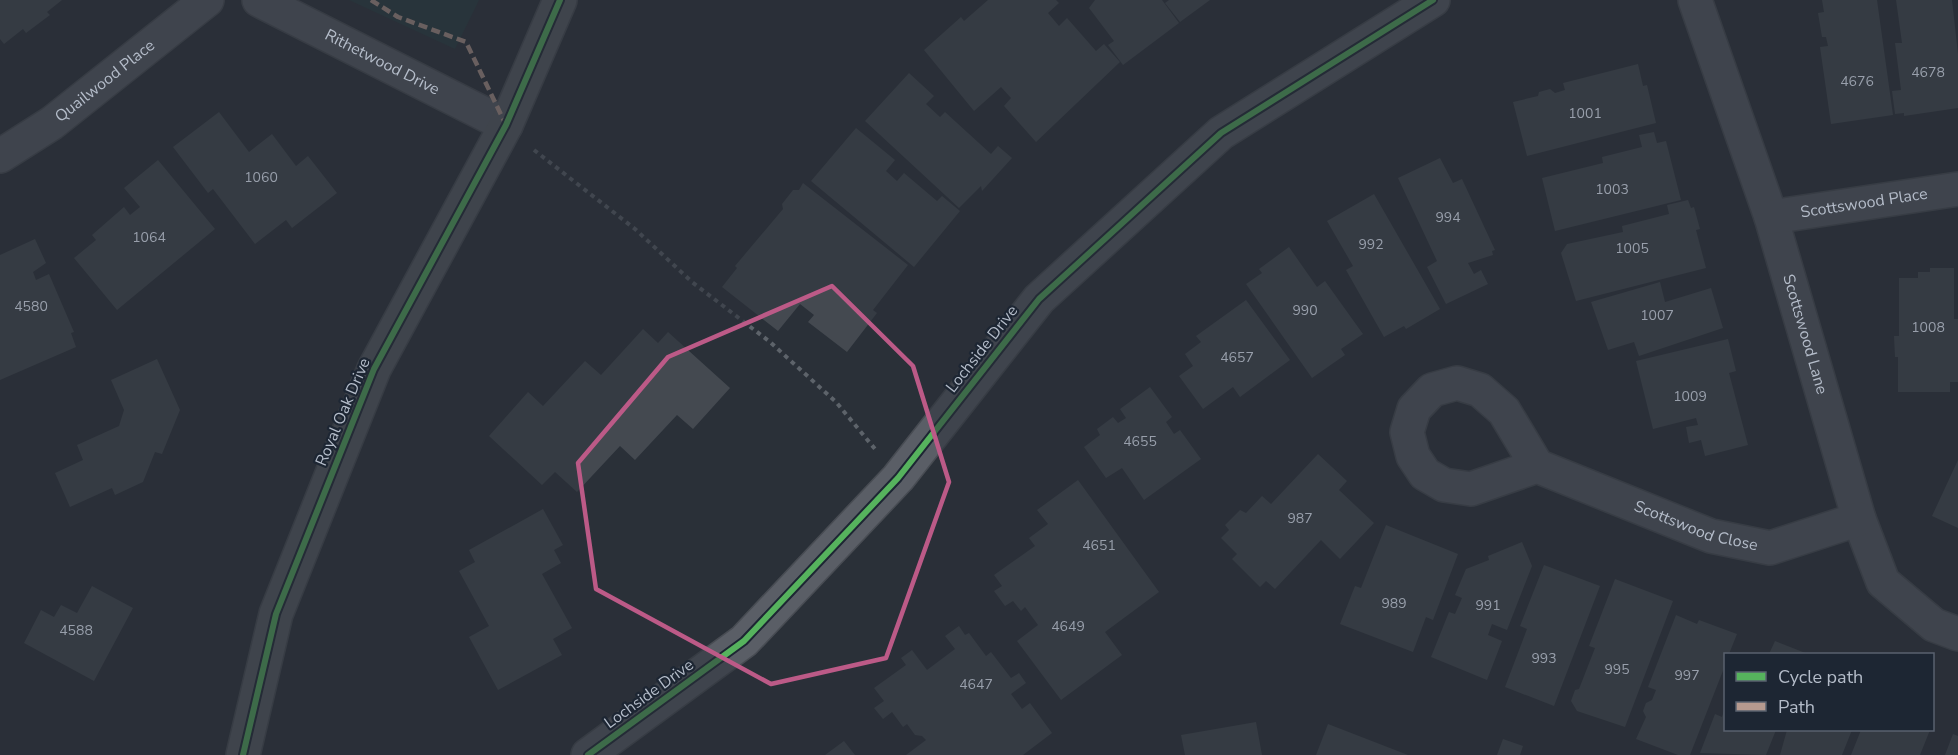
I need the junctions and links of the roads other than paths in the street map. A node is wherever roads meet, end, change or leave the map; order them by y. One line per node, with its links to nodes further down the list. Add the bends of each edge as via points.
1 (207, 0): 7 (street, Quailwood Place, via 52,123)
2 (259, 0): 6 (street, Rithetwood Drive)
3 (560, 0): 6 (main road, Royal Oak Drive)
4 (1433, 0): 14 (street, Lochside Drive, via 1221,133 1039,299 898,478 744,641)
5 (1695, 0): 9 (street, Scottswood Lane)
6 (506, 125): 13 (main road, Royal Oak Drive, via 374,369 276,614)
7 (0, 156)
8 (1958, 189): 9 (street, Scottswood Place)
9 (1771, 217): 11 (street, Scottswood Lane)
10 (1537, 466): 11 (street, Scottswood Close, via 1711,536 1770,548)
11 (1859, 519): 12 (street, Scottswood Lane, via 1883,582 1934,625)
12 (1958, 634)
13 (243, 755)
14 (588, 755)

